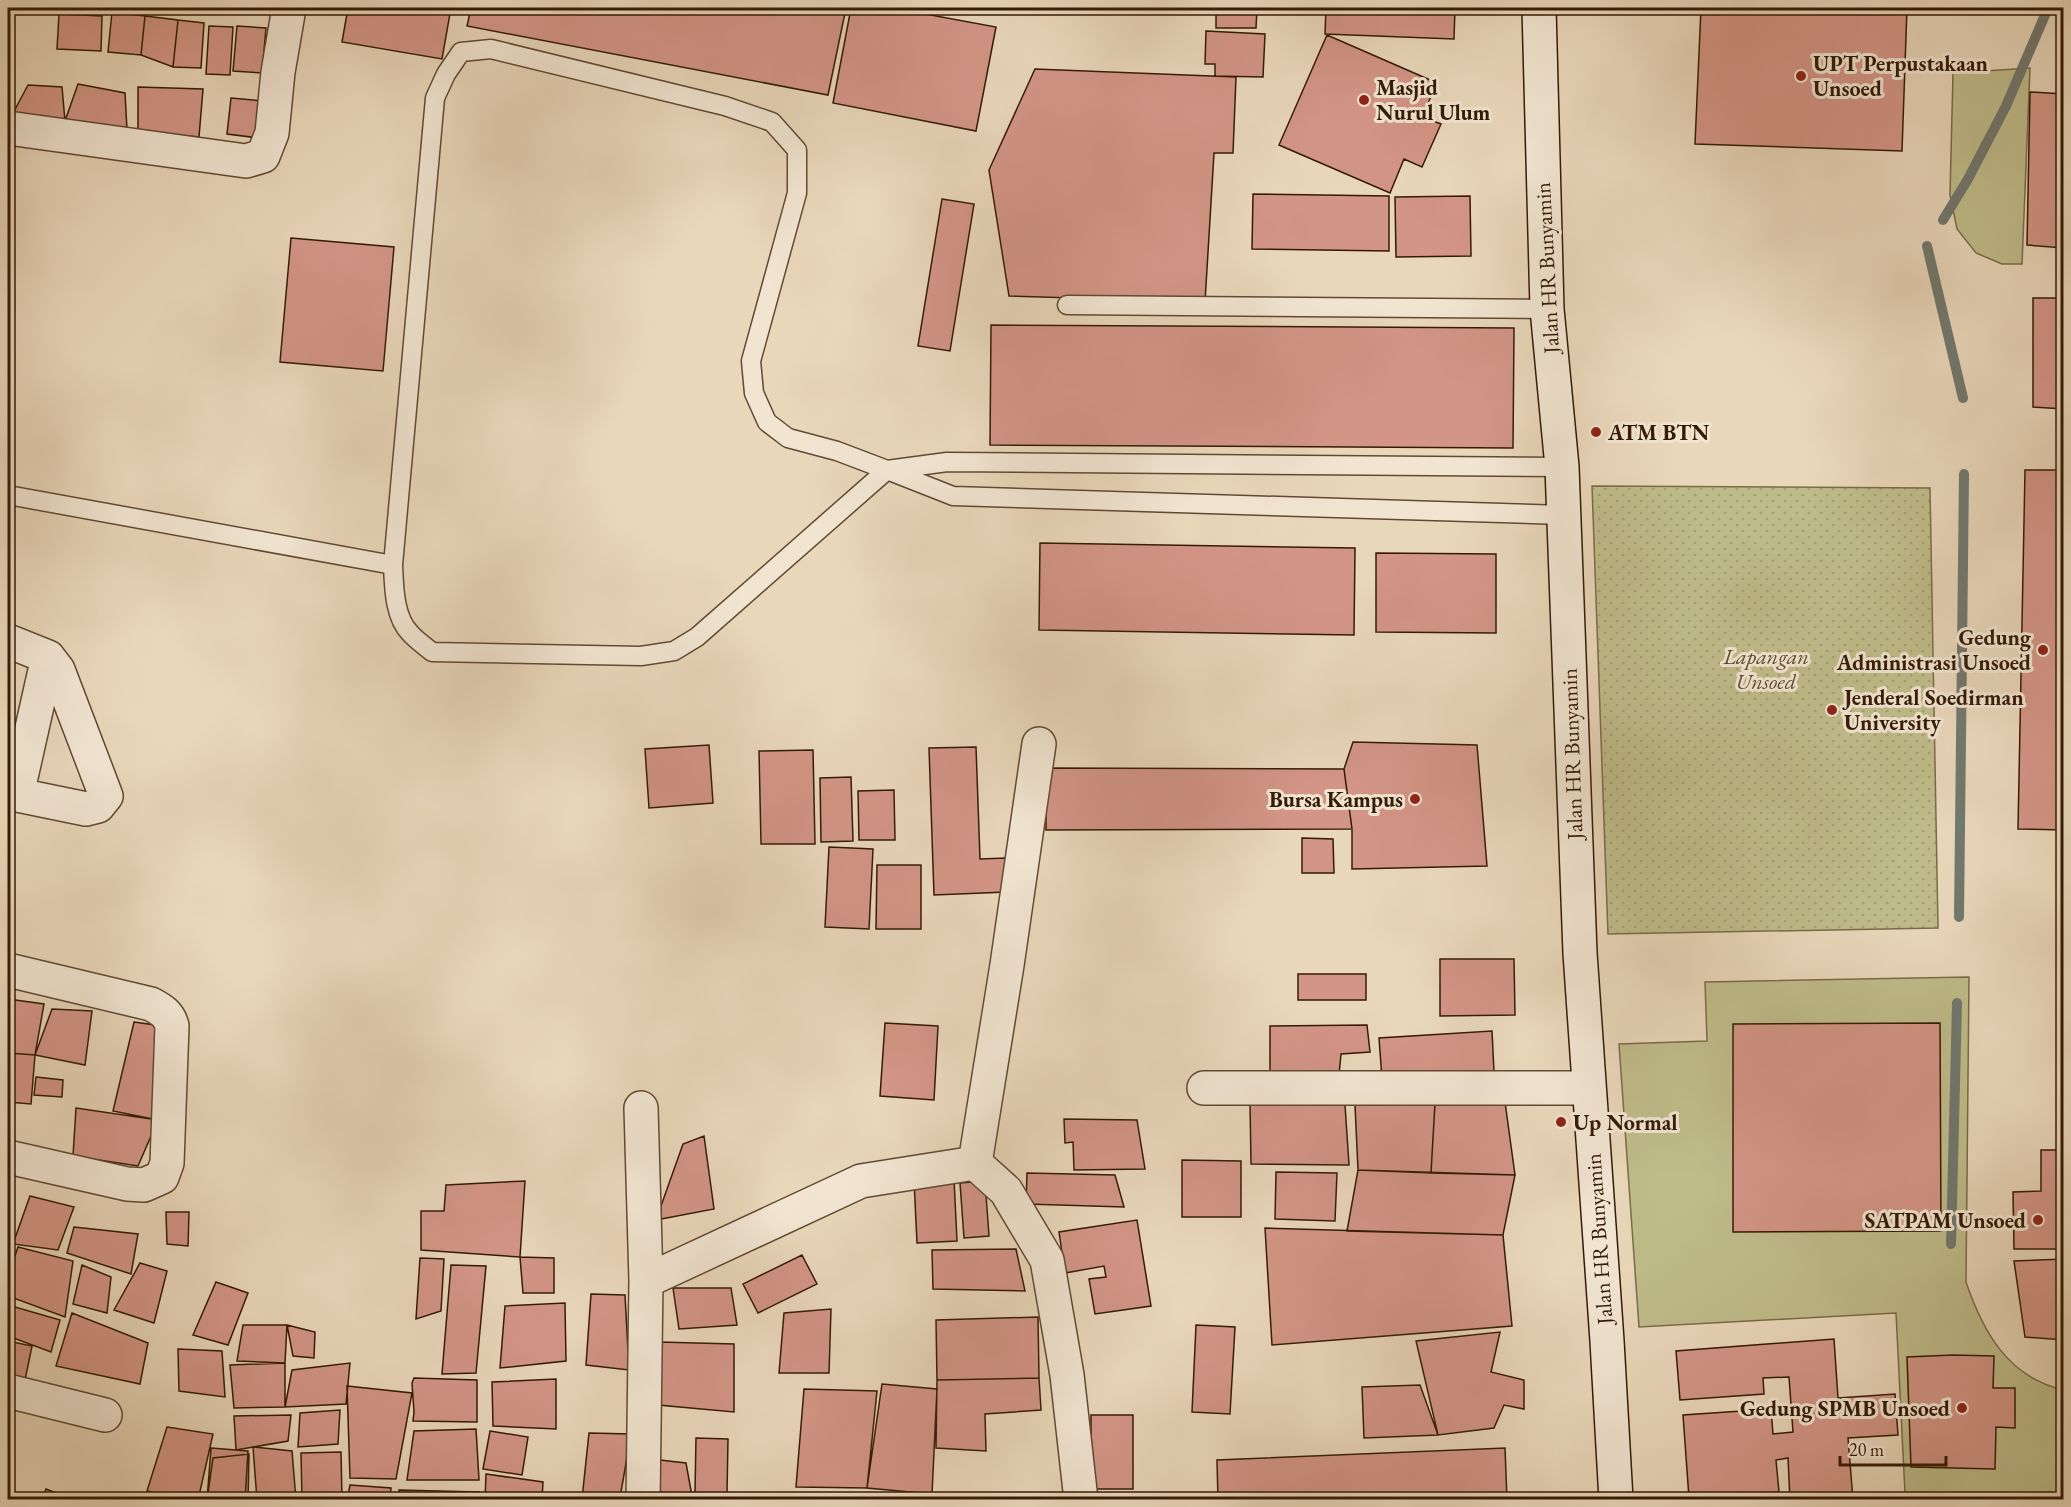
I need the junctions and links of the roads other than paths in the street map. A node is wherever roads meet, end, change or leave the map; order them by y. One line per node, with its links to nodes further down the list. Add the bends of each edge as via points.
1 (289, 8): 3 (street, via 272,132 263,156 246,161)
2 (1539, 8): 5 (street, Jalan HR Bunyamin)
3 (8, 128)
4 (1067, 305): 5 (lane)
5 (1547, 309): 6 (street, Jalan HR Bunyamin)
6 (1562, 467): 7 (lane, via 947,462); 9 (street, Jalan HR Bunyamin)
7 (887, 470): 9 (lane, via 953,496); 10 (lane, via 697,637 674,651 641,656 432,652 408,632 399,613); 10 (lane, via 788,438 767,422 754,393 752,361 797,193 797,150 772,122 725,106 490,49 461,52 435,98)
8 (8, 495): 10 (lane)
9 (1563, 515): 17 (street, Jalan HR Bunyamin)
10 (393, 565)
11 (8, 641): 12 (street)
12 (48, 657): 14 (street); 14 (street, via 58,670 106,796 98,806 86,809)
13 (1039, 744): 20 (street)
14 (12, 794)
15 (8, 970): 19 (street, via 151,1004 170,1017 172,1026 168,1163 162,1177 144,1185 127,1184)
16 (1204, 1088): 17 (street)
17 (1588, 1088): 26 (street, Jalan HR Bunyamin)
18 (641, 1108): 21 (street)
19 (8, 1157)
20 (975, 1163): 21 (street, via 861,1181); 25 (street, via 1006,1191 1047,1260 1067,1375)
21 (646, 1281): 24 (street)
22 (8, 1391): 23 (street)
23 (105, 1415)
24 (643, 1500)
25 (1081, 1500)
26 (1616, 1500)

